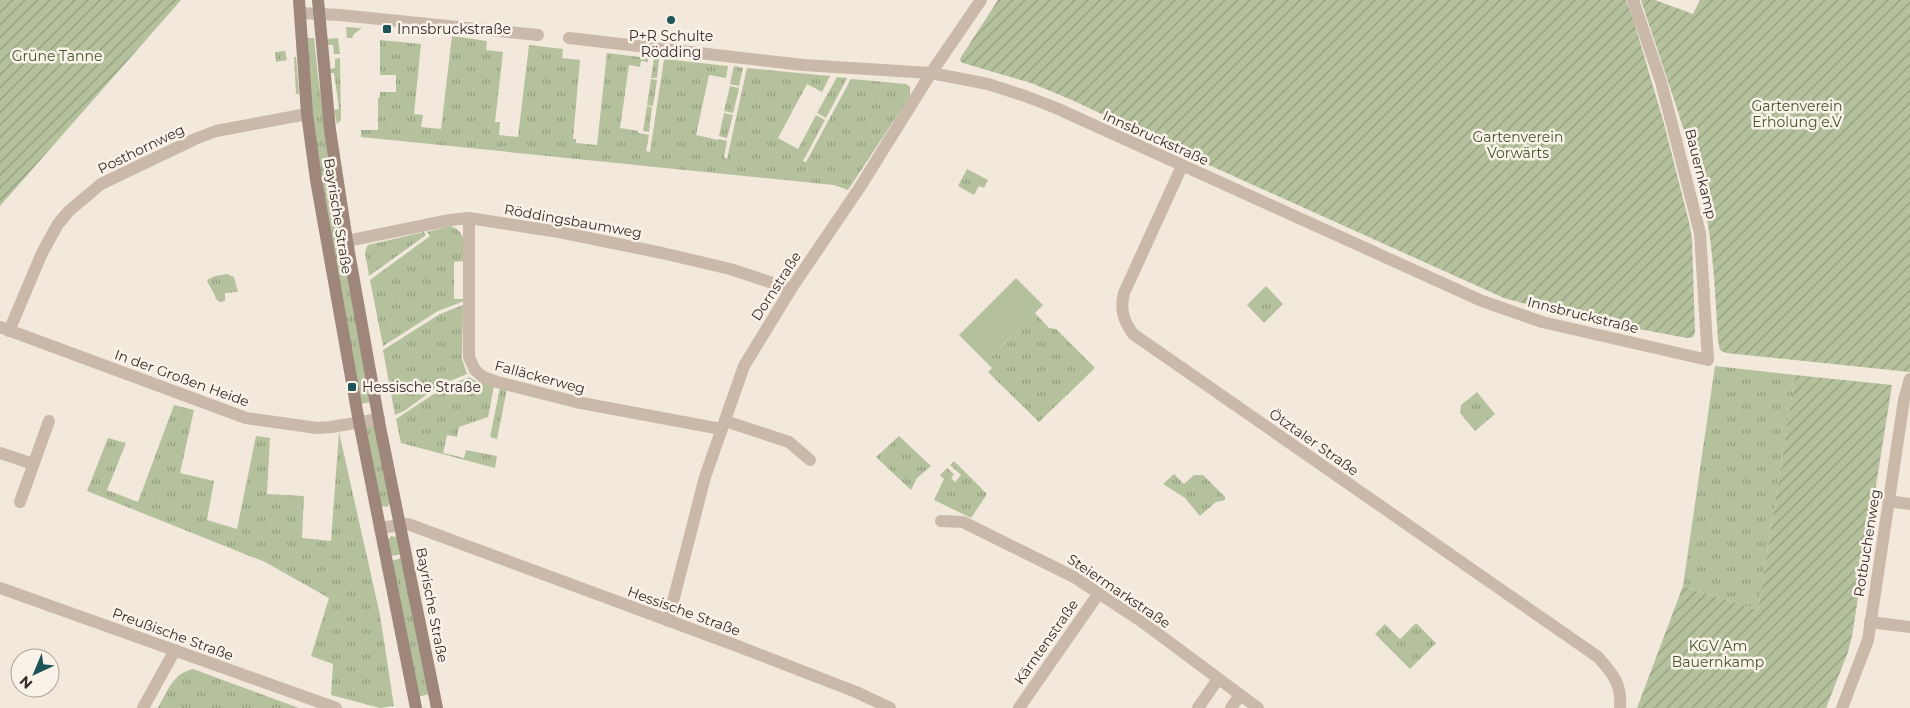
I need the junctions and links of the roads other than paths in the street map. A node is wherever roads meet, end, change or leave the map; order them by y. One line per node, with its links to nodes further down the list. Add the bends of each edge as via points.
1 (318, 0): 5 (street, Bayrische Straße)
2 (981, 0): 8 (street, Dornstraße)
3 (1633, 0): 15 (street, Bauernkamp, via 1661,82 1700,233)
4 (299, 6): 5 (street, Bayrische Straße); 9 (street, Bayrische Straße)
5 (318, 14): 6 (street); 12 (street, Bayrische Straße, via 330,130)
6 (538, 35)
7 (569, 38): 8 (street, Innsbruckstraße, via 803,65)
8 (932, 73): 10 (street, Innsbruckstraße, via 988,84 1024,96); 13 (street, Dornstraße)
9 (307, 114): 14 (street, Posthornweg, via 216,131 101,184 58,224); 19 (street, Bayrische Straße)
10 (1182, 166): 15 (street, Innsbruckstraße, via 1482,301 1542,322); 47 (street, Ötztaler Straße, via 1124,293 1121,309 1133,334 1598,657 1620,689)
11 (469, 218): 12 (street, Röddingsbaumweg); 13 (street, Röddingsbaumweg, via 662,253 730,269); 20 (street, Falläckerweg, via 469,357 474,370 498,382 576,402)
12 (347, 242): 17 (street, Bayrische Straße)
13 (791, 289): 20 (street, Dornstraße, via 738,378)
14 (5, 329): 19 (street, In der Großen Heide, via 246,418 317,428)
15 (1708, 360)
16 (1910, 379): 25 (street, Rotbuchenweg)
17 (379, 419): 19 (street); 28 (street, Bayrische Straße)
18 (49, 420): 23 (street)
19 (359, 422): 29 (street, Bayrische Straße)
20 (723, 425): 22 (street, Falläckerweg, via 789,442); 32 (street, Dornstraße, via 691,525)
21 (0, 453): 23 (street)
22 (810, 460)
23 (33, 464): 24 (street)
24 (20, 502)
25 (1889, 502): 26 (street); 33 (street, Rotbuchenweg)
26 (1910, 504)
27 (941, 521): 31 (street, Steiermarkstraße, via 963,522 1058,567)
28 (401, 524): 29 (street, Hessische Straße); 32 (street, Hessische Straße); 41 (street, Bayrische Straße)
29 (380, 528): 40 (street, Bayrische Straße)
30 (0, 588): 35 (street, Preußische Straße)
31 (1099, 592): 36 (street, Steiermarkstraße); 43 (street, Kärntenstraße)
32 (668, 621): 42 (street, Hessische Straße, via 847,688)
33 (1870, 622): 34 (street); 48 (street, Rotbuchenweg, via 1868,640)
34 (1910, 627)
35 (175, 650): 38 (street); 39 (street, Preußische Straße)
36 (1218, 679): 37 (street, Steiermarkstraße); 44 (street)
37 (1240, 695): 45 (street); 46 (street, Steiermarkstraße)
38 (143, 708)
39 (336, 708)
40 (416, 708)
41 (437, 708)
42 (890, 708)
43 (1019, 708)
44 (1198, 708)
45 (1230, 708)
46 (1258, 708)
47 (1620, 708)
48 (1842, 708)

